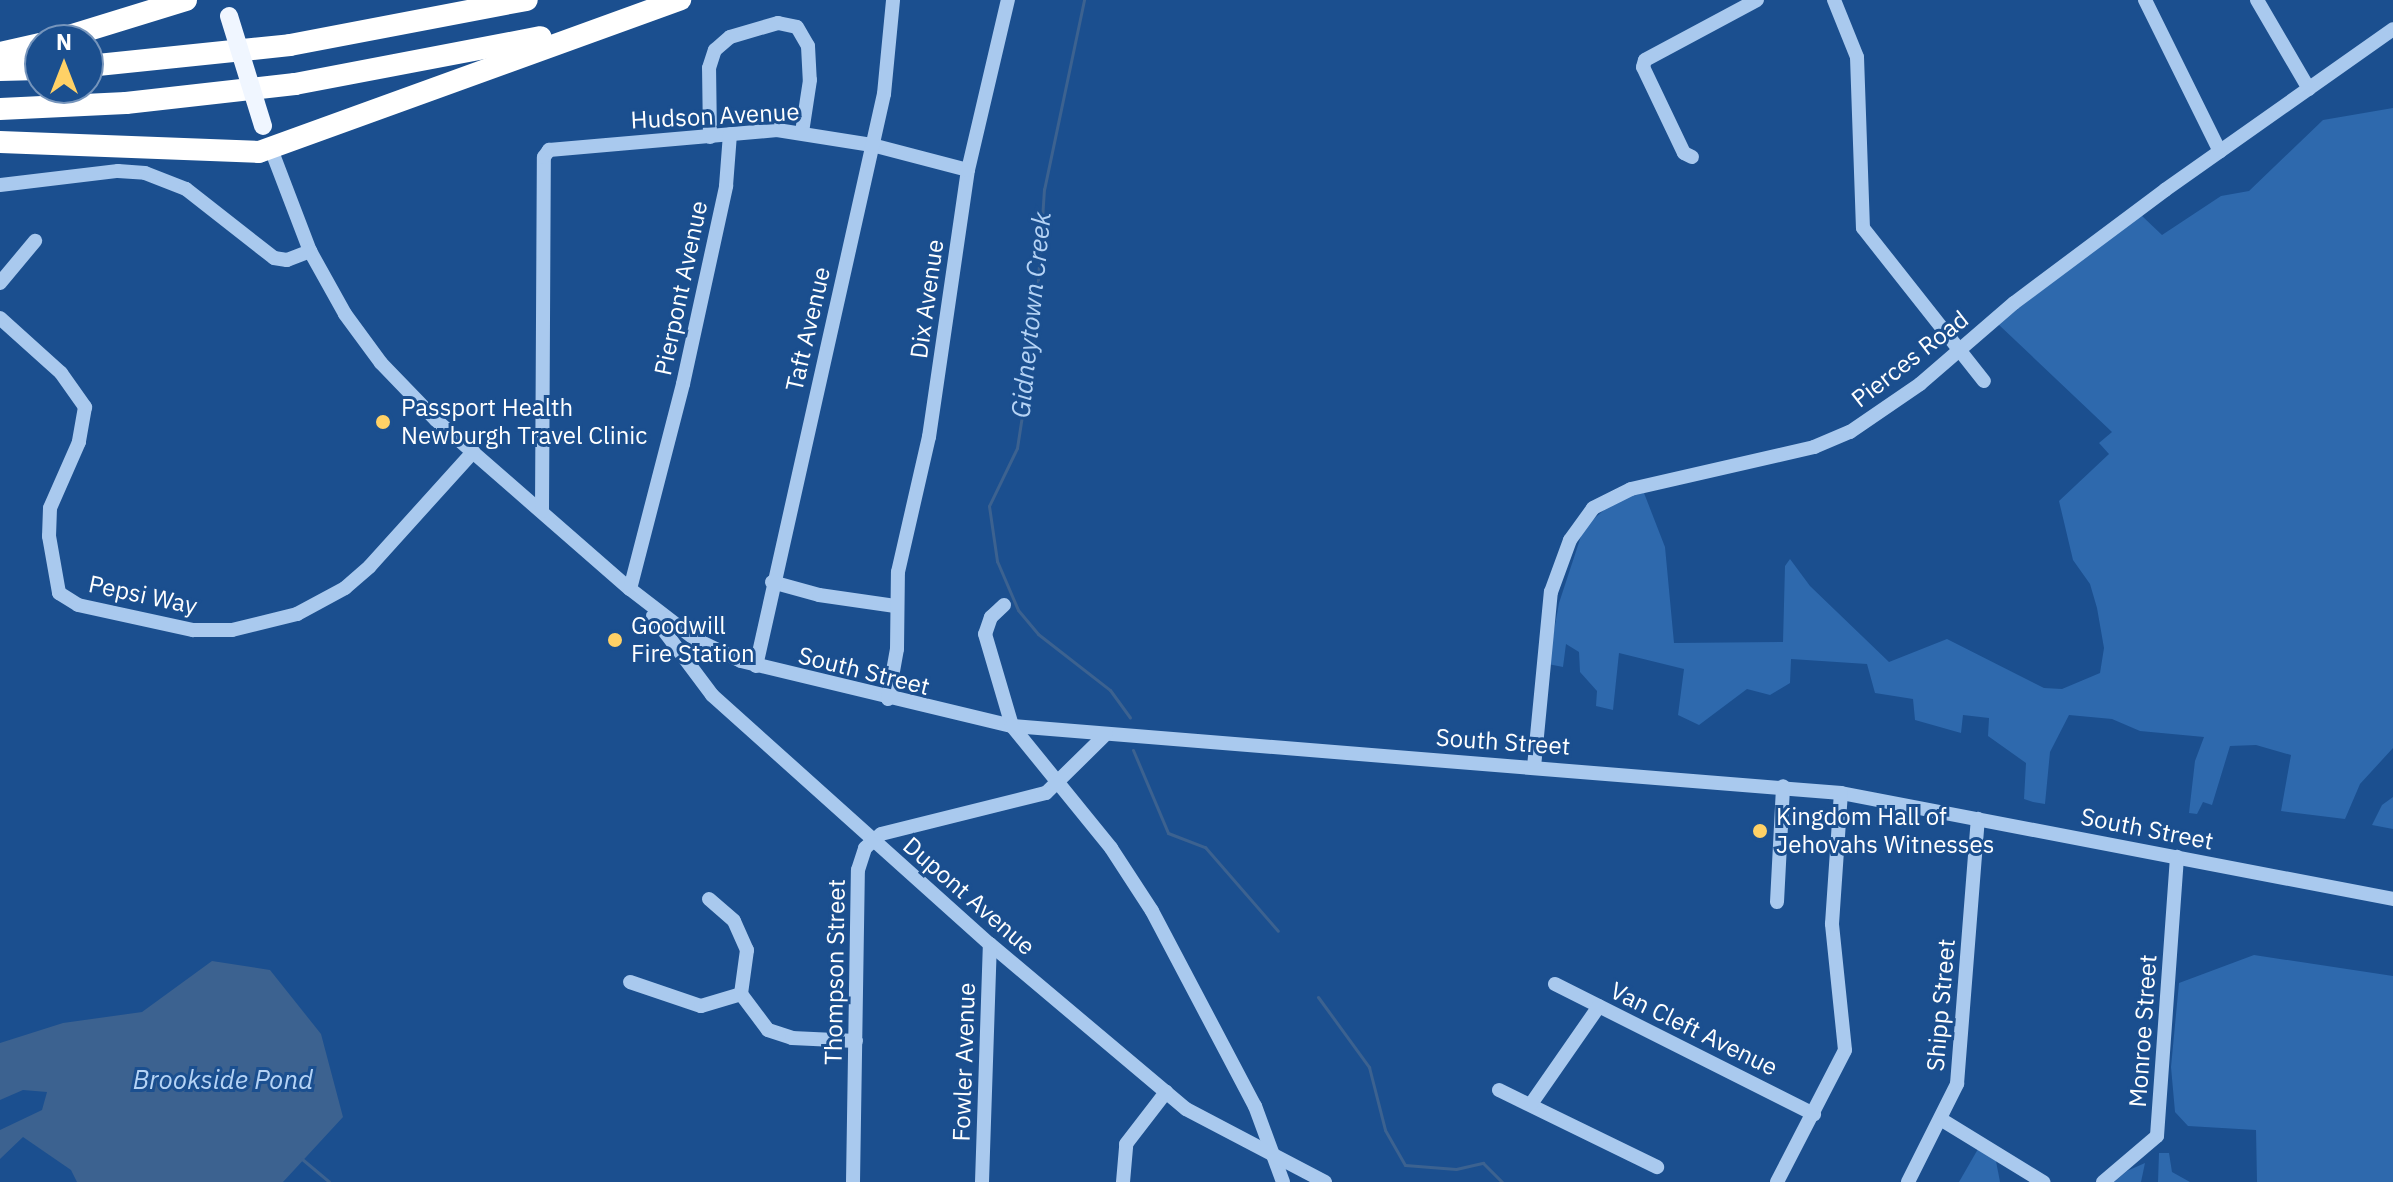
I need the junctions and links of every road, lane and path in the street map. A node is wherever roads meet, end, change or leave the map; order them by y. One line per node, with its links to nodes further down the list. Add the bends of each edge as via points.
1 (186, 0): 11 (highway)
2 (527, 0): 15 (highway, via 290,45)
3 (681, 0): 19 (highway, via 517,43 348,76 170,99); 26 (highway)
4 (893, 0): 25 (street, Taft Avenue, via 891,51)
5 (1008, 0): 29 (street, Dix Avenue)
6 (1757, 0): 28 (street, via 1645,60 1643,67 1684,153)
7 (1834, 0): 35 (street, via 1857,57 1863,228)
8 (2145, 0): 27 (street)
9 (2257, 0): 18 (street)
10 (229, 16): 20 (main road, bridge)
11 (104, 25)
12 (2393, 29): 18 (street, Pierces Road)
13 (24, 48): 14 (highway)
14 (0, 53)
15 (104, 64)
16 (24, 69): 17 (highway)
17 (0, 70)
18 (2309, 89): 27 (street, Pierces Road)
19 (0, 109)
20 (263, 126)
21 (802, 132): 22 (street, Hudson Avenue); 23 (street, via 810,80 808,46 797,27 778,23 730,37 715,50 709,68); 25 (street, Hudson Avenue)
22 (730, 134): 23 (street, Hudson Avenue); 40 (street, Pierpont Avenue, via 726,186 686,369)
23 (710, 137): 38 (street, Hudson Avenue, via 555,147 544,157)
24 (0, 142): 26 (highway, via 248,153)
25 (872, 145): 29 (street, Hudson Avenue); 39 (street, Taft Avenue)
26 (271, 149): 32 (street)
27 (2220, 152): 35 (street, Pierces Road, via 2014,303)
28 (1692, 157)
29 (968, 170): 42 (street, Dix Avenue, via 929,437)
30 (0, 185): 32 (street, via 118,171 145,173 186,189 274,258)
31 (35, 241): 33 (street)
32 (310, 251): 37 (street, via 370,350)
33 (0, 283)
34 (0, 318): 37 (street, Pepsi Way, via 61,373 85,407 79,442 50,508 49,536 59,593 78,605 193,630 232,630 297,614 345,588 370,566)
35 (1958, 353): 36 (street); 47 (street, Pierces Road, via 1892,405 1814,447 1631,489 1593,508 1570,540 1551,592)
36 (1984, 381)
37 (473, 452): 38 (street)
38 (542, 511): 40 (street)
39 (772, 582): 42 (street); 43 (street, Taft Avenue)
40 (630, 589): 43 (street, South Street, via 695,639); 52 (street, Dupont Avenue, via 712,695)
41 (1004, 605): 45 (street, via 991,617 985,634)
42 (895, 606): 44 (street, Dix Avenue, via 897,649)
43 (756, 666): 44 (street, South Street)
44 (888, 699): 45 (street, South Street)
45 (1012, 726): 46 (street, South Street); 48 (street)
46 (1106, 734): 47 (street, South Street); 48 (street)
47 (1534, 767): 49 (street, South Street)
48 (1060, 783): 52 (street, via 1046,793); 68 (street, via 1152,911 1255,1106)
49 (1783, 786): 50 (street, South Street); 56 (street)
50 (1841, 793): 51 (street, South Street); 66 (street, via 1832,924 1845,1050)
51 (1978, 819): 53 (street, South Street); 67 (street, Shipp Street, via 1957,1084)
52 (872, 840): 57 (street, Dupont Avenue); 62 (street, Thompson Street, via 858,870)
53 (2177, 857): 55 (street, South Street); 78 (street, Monroe Street, via 2157,1136)
54 (709, 899): 60 (street, via 734,921 747,950)
55 (2393, 899)
56 (1777, 902)
57 (990, 944): 64 (street, Dupont Avenue); 71 (street, Fowler Avenue)
58 (630, 982): 60 (street, via 701,1006)
59 (1555, 984): 61 (street, Van Cleft Avenue)
60 (741, 994): 62 (street, via 759,1021 778,1036)
61 (1599, 1006): 65 (street); 66 (street, Van Cleft Avenue)
62 (856, 1041): 70 (street, Thompson Street)
63 (1499, 1090): 65 (street)
64 (1166, 1092): 68 (street, Dupont Avenue, via 1215,1127); 72 (street, via 1126,1144)
65 (1531, 1104): 69 (street)
66 (1814, 1114): 75 (street)
67 (1942, 1120): 76 (street, Shipp Street); 77 (street)
68 (1275, 1156): 73 (street); 74 (street, Dupont Avenue)
69 (1657, 1167)
70 (853, 1182)
71 (982, 1182)
72 (1123, 1182)
73 (1283, 1182)
74 (1325, 1182)
75 (1777, 1182)
76 (1908, 1182)
77 (2043, 1182)
78 (2103, 1182)

